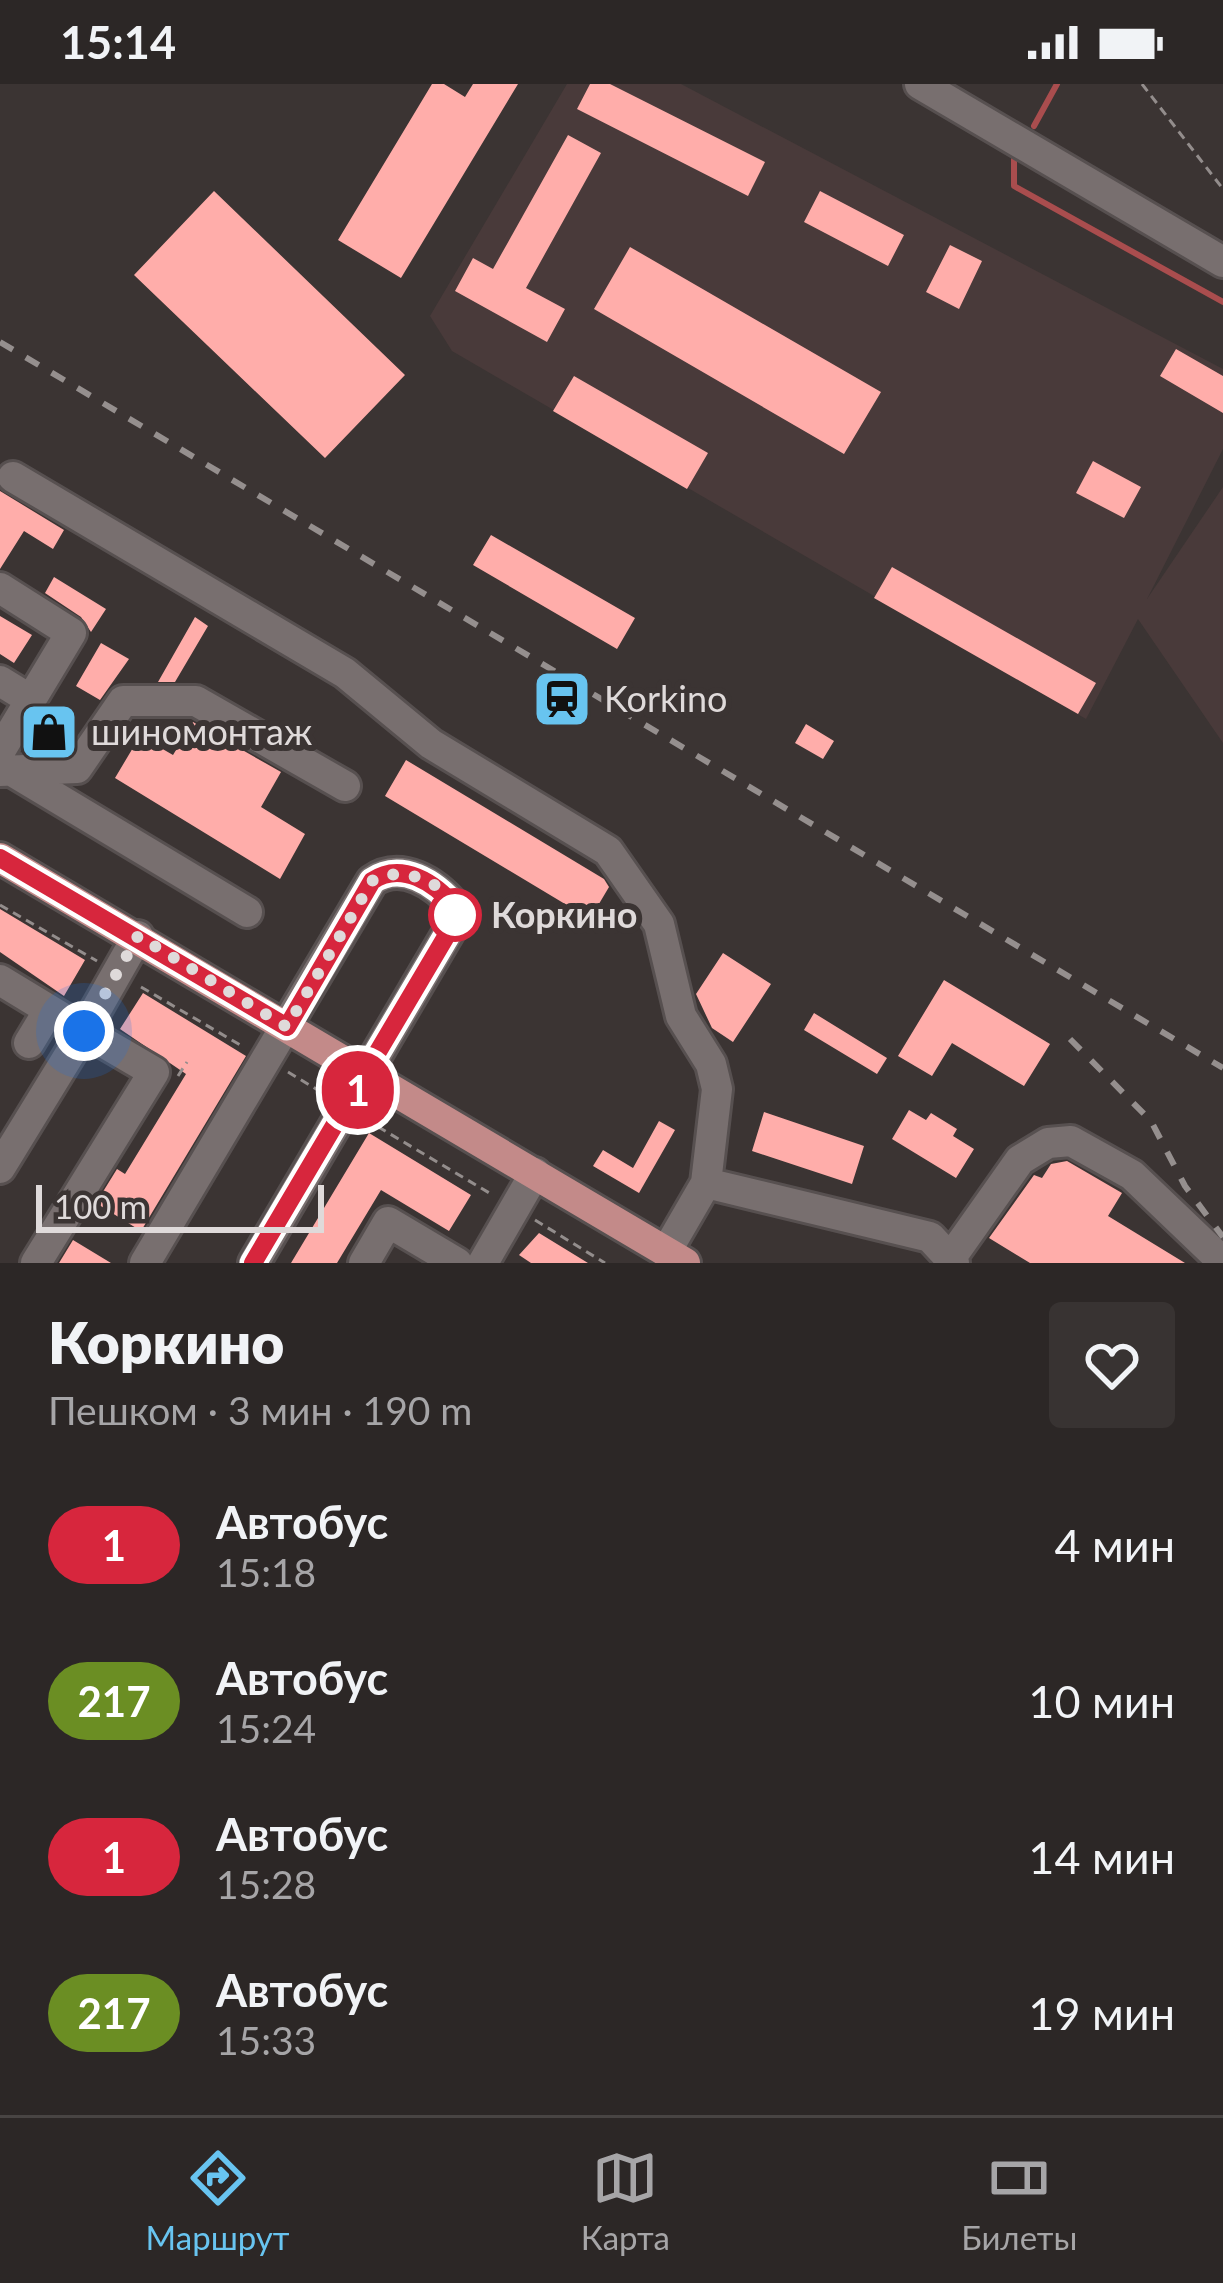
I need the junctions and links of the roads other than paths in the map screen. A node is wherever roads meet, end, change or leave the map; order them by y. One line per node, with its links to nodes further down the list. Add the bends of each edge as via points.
1 (920, 84): 2 (street)
2 (1223, 262)
3 (13, 477): 20 (street, via 345,673 431,744 608,851 659,924 681,1016 711,1064 718,1111)
4 (0, 588): 6 (street, via 71,633)
5 (0, 681): 6 (street)
6 (31, 700): 7 (street)
7 (4, 764): 8 (street, via 77,768 123,701 196,701); 10 (street)
8 (345, 786)
9 (0, 858): 11 (main road)
10 (247, 912)
11 (138, 936): 14 (main road); 15 (street)
12 (0, 980): 13 (street)
13 (50, 1010): 15 (street); 16 (street)
14 (287, 1027): 17 (main road); 17 (street, via 372,881 405,871 446,895 456,908 454,923); 25 (street)
15 (84, 1031): 18 (street); 24 (street, via 154,1072)
16 (29, 1043)
17 (367, 1074): 19 (main road); 26 (street)
18 (0, 1168)
19 (536, 1173): 21 (main road); 29 (street)
20 (706, 1183): 21 (street); 22 (street, via 930,1237)
21 (676, 1257)
22 (952, 1261): 23 (street, via 1020,1160 1048,1143 1071,1141 1132,1175)
23 (1223, 1262)
24 (36, 1263)
25 (145, 1263)
26 (254, 1263)
27 (364, 1263): 28 (street, via 388,1222)
28 (457, 1263)
29 (483, 1263)

